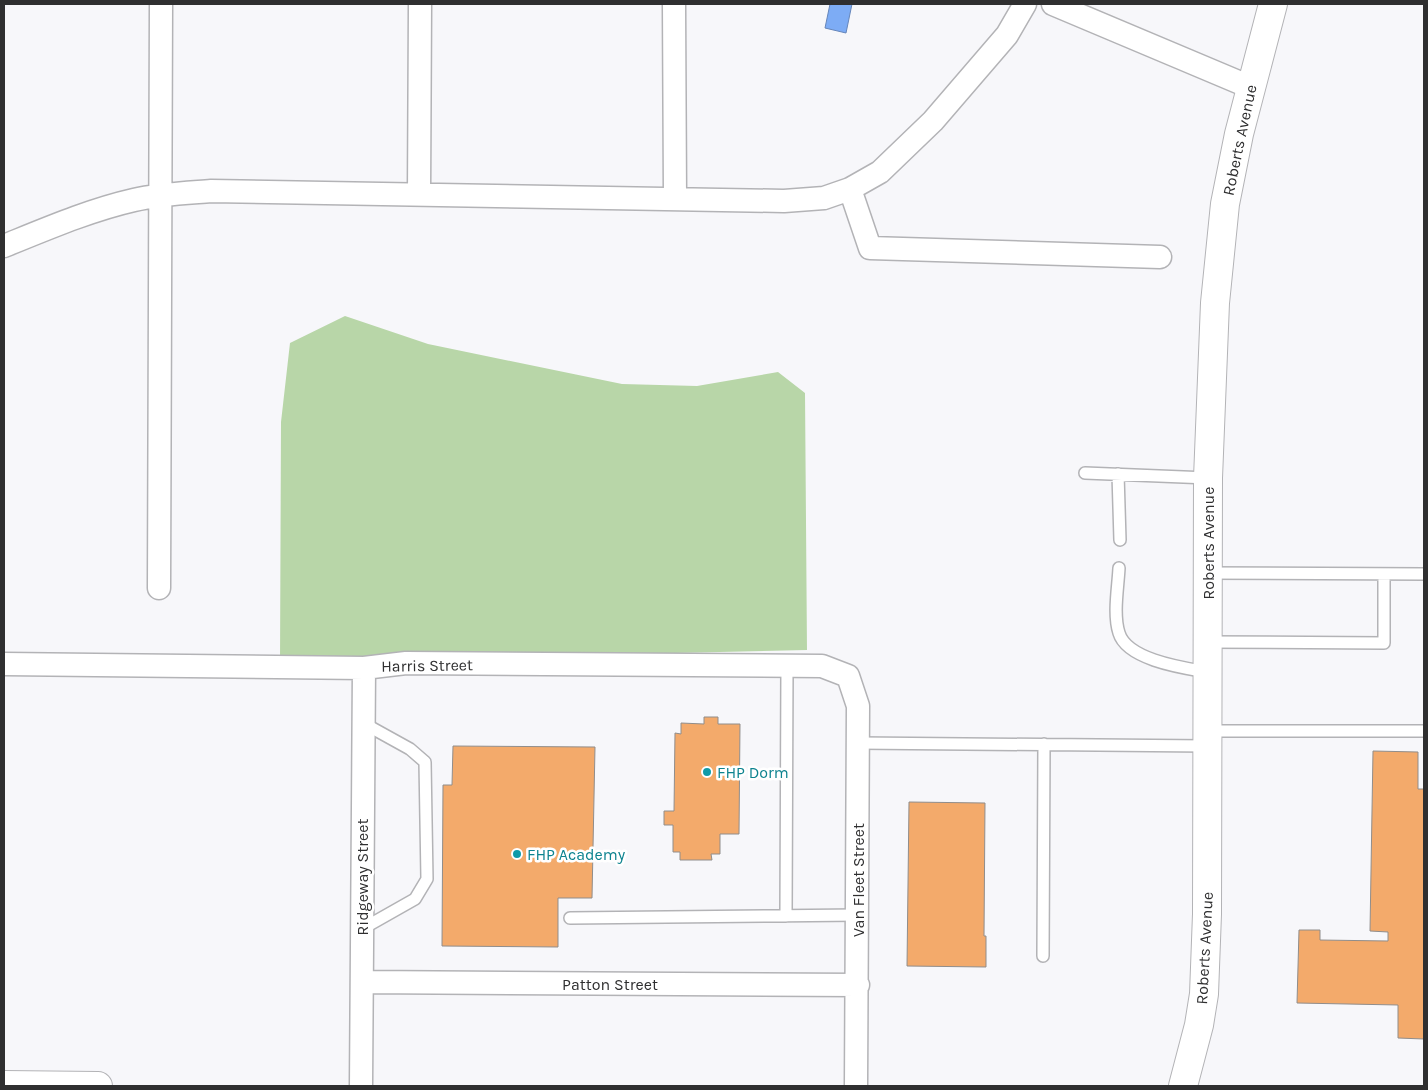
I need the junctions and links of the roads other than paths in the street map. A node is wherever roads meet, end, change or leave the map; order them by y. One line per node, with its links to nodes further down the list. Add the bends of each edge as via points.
1 (161, 4): 10 (street)
2 (420, 4): 9 (street)
3 (674, 4): 11 (street)
4 (1053, 4): 7 (street)
5 (1273, 4): 7 (street, Roberts Avenue)
6 (1023, 5): 8 (street, via 1007,36 933,121 880,172)
7 (1250, 87): 16 (street, Roberts Avenue, via 1225,204 1216,303)
8 (850, 189): 11 (street, via 824,198 784,201); 13 (street, via 870,248)
9 (419, 194): 10 (street, via 211,191); 11 (street)
10 (160, 195): 12 (street, via 66,222); 22 (street)
11 (675, 198)
12 (4, 246)
13 (1160, 257)
14 (1085, 473): 15 (lane)
15 (1118, 474): 16 (lane); 17 (lane)
16 (1208, 478): 19 (street, Roberts Avenue)
17 (1120, 540)
18 (1119, 568): 27 (lane, via 1119,635 1146,656 1168,665)
19 (1208, 573): 20 (lane); 23 (street, Roberts Avenue)
20 (1384, 574): 21 (lane); 23 (lane, via 1384,644)
21 (1424, 574)
22 (159, 588)
23 (1207, 642): 27 (street, Roberts Avenue)
24 (4, 664): 26 (street, Harris Street)
25 (787, 666): 26 (street, Harris Street, via 406,663); 28 (street, Harris Street, via 822,666); 35 (lane)
26 (364, 668): 29 (street, Ridgeway Street)
27 (1207, 672): 31 (street, Roberts Avenue)
28 (848, 676): 32 (street, Van Fleet Street, via 858,706)
29 (363, 723): 37 (street, Ridgeway Street); 37 (lane, via 410,748 425,762 427,879 415,899)
30 (1424, 730): 31 (lane)
31 (1207, 738): 33 (lane); 45 (street, Roberts Avenue, via 1204,994)
32 (858, 743): 33 (lane); 34 (street, Van Fleet Street)
33 (1044, 744): 38 (lane)
34 (858, 915): 35 (lane); 40 (street, Van Fleet Street)
35 (786, 916): 36 (lane)
36 (570, 918)
37 (362, 929): 39 (street, Ridgeway Street)
38 (1043, 956)
39 (362, 982): 40 (street, Patton Street); 43 (street, Ridgeway Street)
40 (858, 985): 44 (street, Van Fleet Street)
41 (4, 1085): 42 (street)
42 (98, 1086)
43 (361, 1086)
44 (856, 1086)
45 (1183, 1086)

